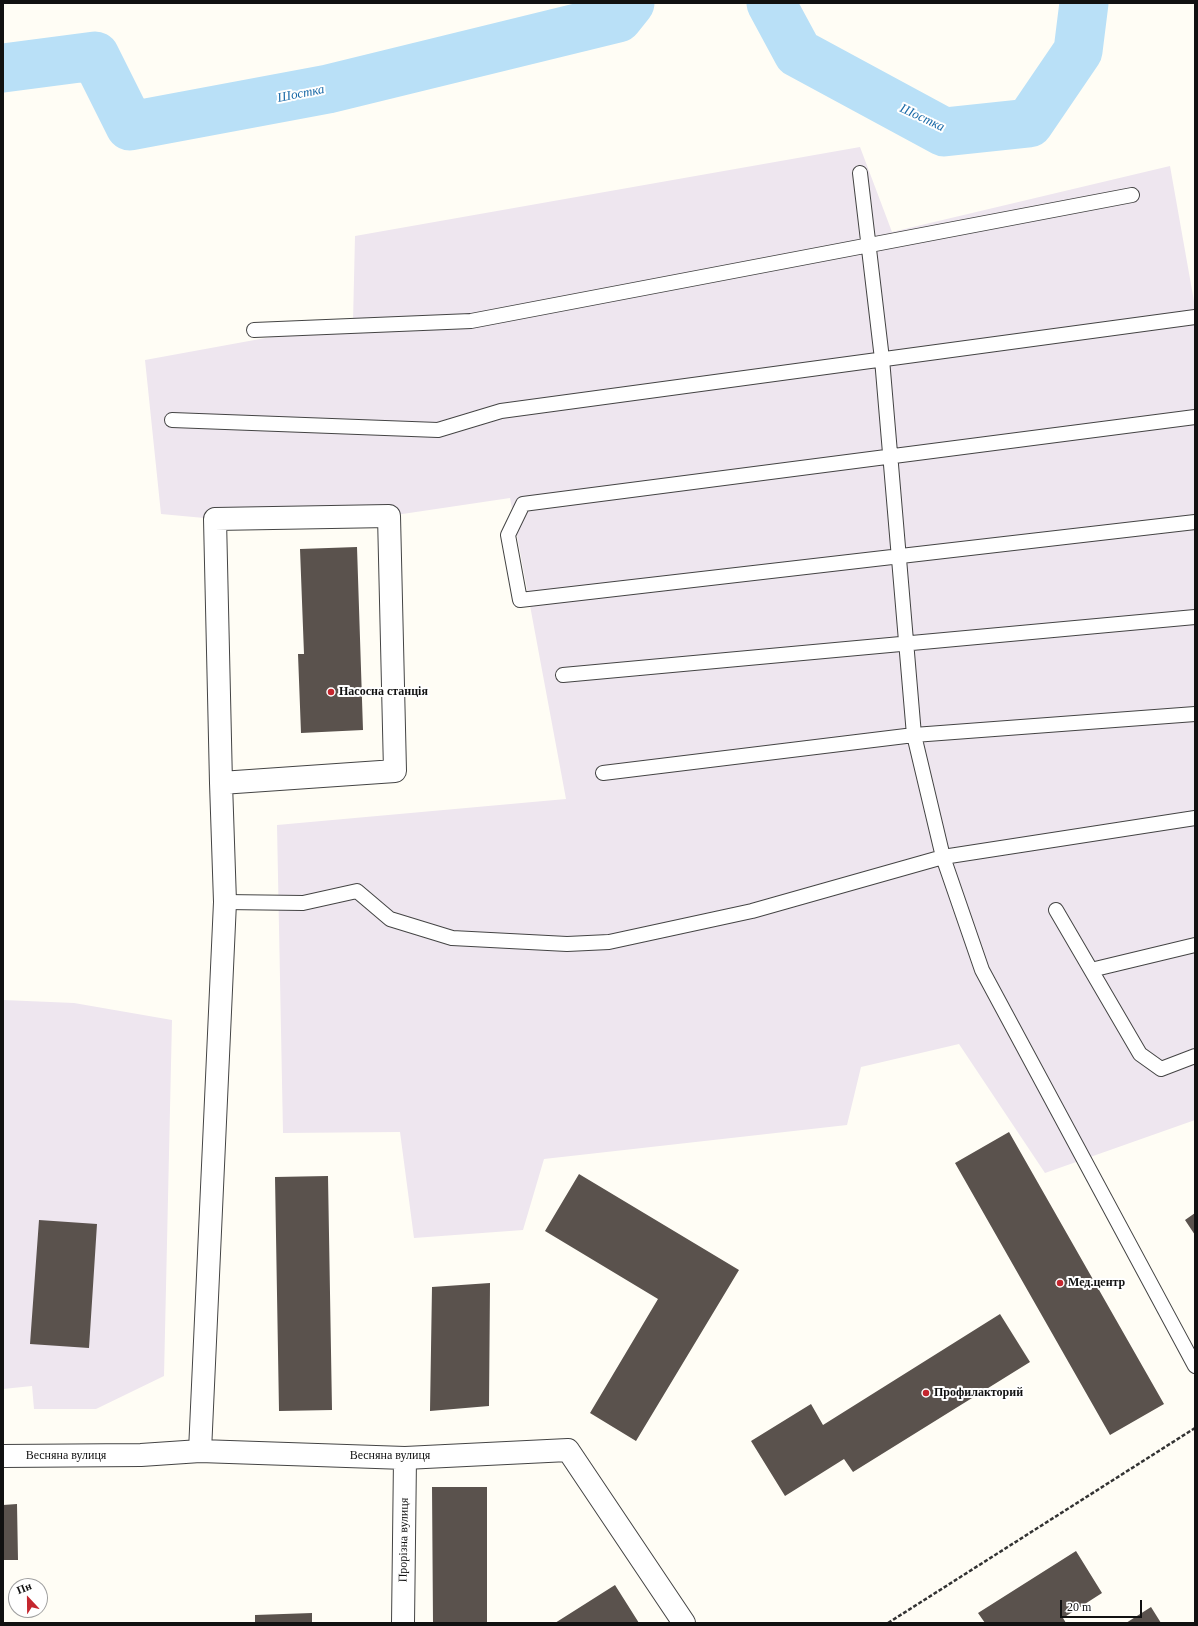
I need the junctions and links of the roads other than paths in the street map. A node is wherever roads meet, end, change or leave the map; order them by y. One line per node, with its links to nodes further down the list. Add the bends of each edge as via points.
1 (860, 173): 3 (lane)
2 (1132, 195): 3 (lane)
3 (869, 246): 5 (lane, via 471,321); 6 (lane)
4 (1195, 317): 6 (lane)
5 (254, 330)
6 (882, 359): 8 (lane, via 501,411 438,430); 9 (lane)
7 (1195, 417): 9 (lane)
8 (172, 420)
9 (890, 456): 11 (lane); 11 (lane, via 523,504 508,534 520,600)
10 (1195, 522): 11 (lane)
11 (899, 556): 13 (lane)
12 (1195, 617): 13 (lane)
13 (906, 644): 14 (lane); 16 (lane)
14 (563, 675)
15 (1195, 714): 16 (lane)
16 (914, 735): 17 (lane); 20 (lane)
17 (603, 773)
18 (221, 783): 18 (street, via 215,519 389,516 395,771); 21 (street)
19 (1195, 818): 20 (lane)
20 (943, 857): 21 (lane, via 752,911 609,942 567,944 452,938 390,919 357,891 303,903); 26 (lane, via 982,970)
21 (225, 902): 27 (street)
22 (1056, 910): 24 (lane)
23 (1195, 945): 24 (lane)
24 (1091, 970): 25 (lane, via 1140,1054 1161,1069)
25 (1195, 1056)
26 (1195, 1366)
27 (200, 1451): 28 (street, Весняна вулиця, via 141,1455); 29 (street, Весняна вулиця)
28 (3, 1456)
29 (405, 1458): 30 (street, Прорізна вулиця); 31 (street, Весняна вулиця, via 568,1450)
30 (403, 1623)
31 (684, 1623)

